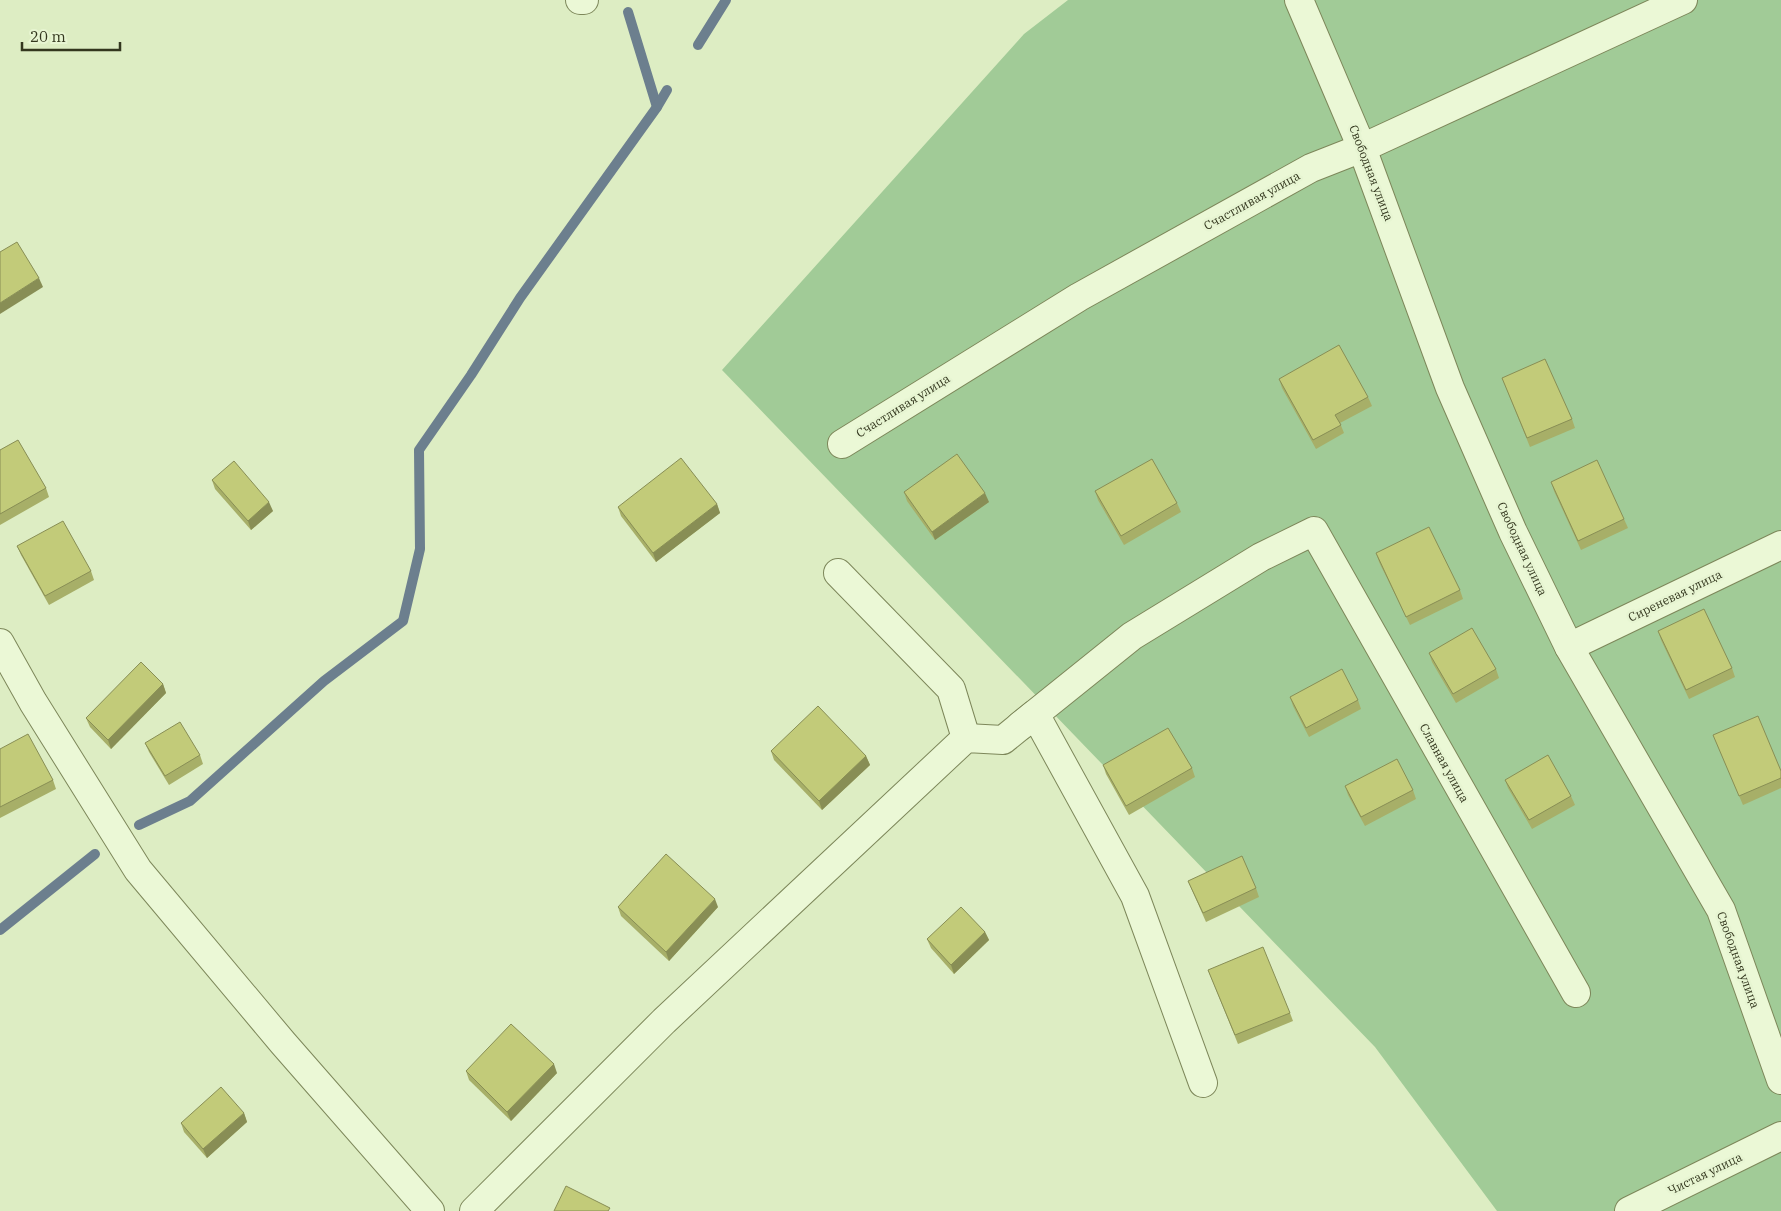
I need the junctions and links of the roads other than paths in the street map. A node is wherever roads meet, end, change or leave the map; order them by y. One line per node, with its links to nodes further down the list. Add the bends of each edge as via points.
1 (1299, 0): 3 (street, Свободная улица)
2 (1684, 0): 3 (street, Счастливая улица)
3 (1362, 148): 4 (street, Счастливая улица, via 1311,168 1079,296); 8 (street, Свободная улица, via 1450,388 1513,532)
4 (842, 444)
5 (1781, 544): 8 (street, Сиреневая улица)
6 (838, 572): 10 (street, via 951,689)
7 (0, 644): 15 (street, via 138,870)
8 (1569, 647): 12 (street, Свободная улица, via 1721,910)
9 (1035, 714): 10 (street, via 1003,740); 11 (street, Славная улица, via 1132,636 1261,557 1314,531); 13 (street, via 1135,896)
10 (966, 738): 16 (street, via 664,1021)
11 (1576, 994)
12 (1781, 1080)
13 (1203, 1083)
14 (1781, 1136): 17 (street, Чистая улица)
15 (430, 1211)
16 (474, 1211)
17 (1629, 1211)

